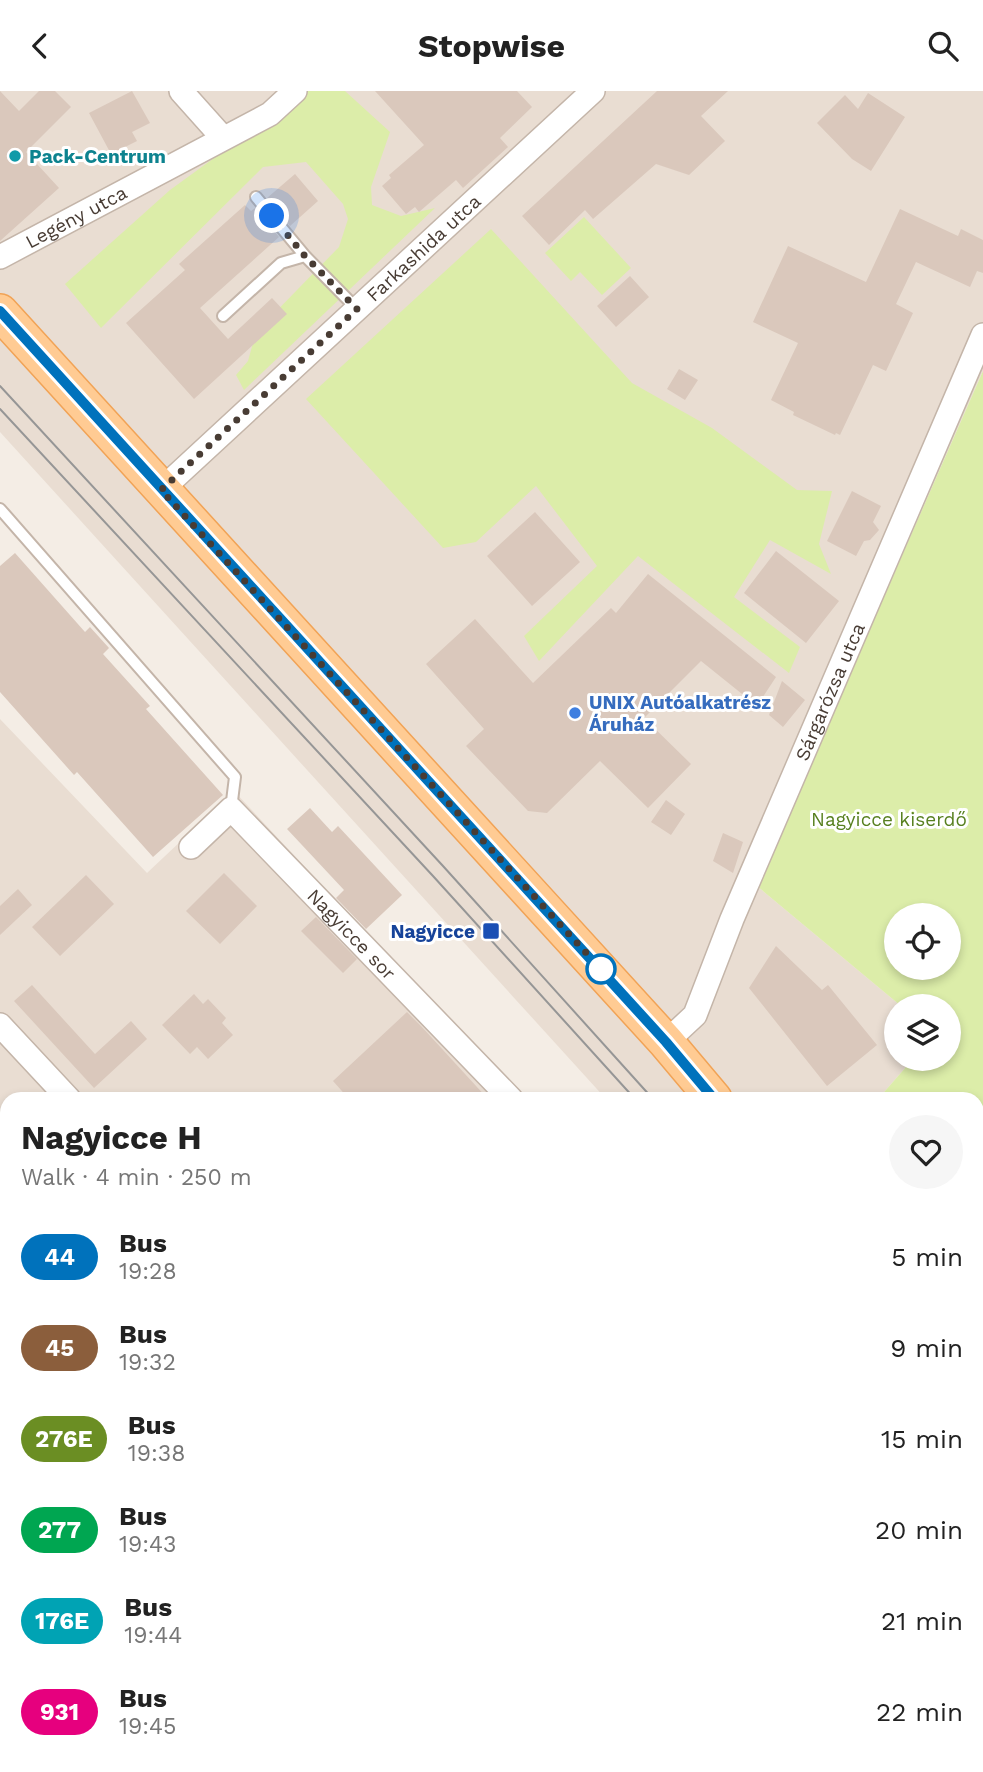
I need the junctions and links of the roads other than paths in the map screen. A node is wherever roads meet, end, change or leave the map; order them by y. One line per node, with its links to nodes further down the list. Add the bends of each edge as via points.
1 (181, 91): 4 (street)
2 (295, 91): 4 (street, Legény utca, via 270,114)
3 (593, 91): 8 (street, Farkashida utca)
4 (223, 138): 7 (street, Legény utca)
5 (256, 197): 6 (lane)
6 (305, 256): 8 (lane); 10 (lane, via 281,263)
7 (0, 257)
8 (357, 309): 12 (street, Farkashida utca)
9 (0, 311): 12 (main road)
10 (223, 316)
11 (983, 335): 17 (street, Sárgarózsa utca, via 695,1015)
12 (161, 490): 17 (main road)
13 (0, 509): 14 (lane, via 235,777)
14 (231, 809): 15 (street); 19 (street, Nagyicce sor)
15 (191, 848)
16 (0, 1025): 18 (street)
17 (666, 1042): 20 (main road)
18 (62, 1092)
19 (503, 1092)
20 (708, 1092)

